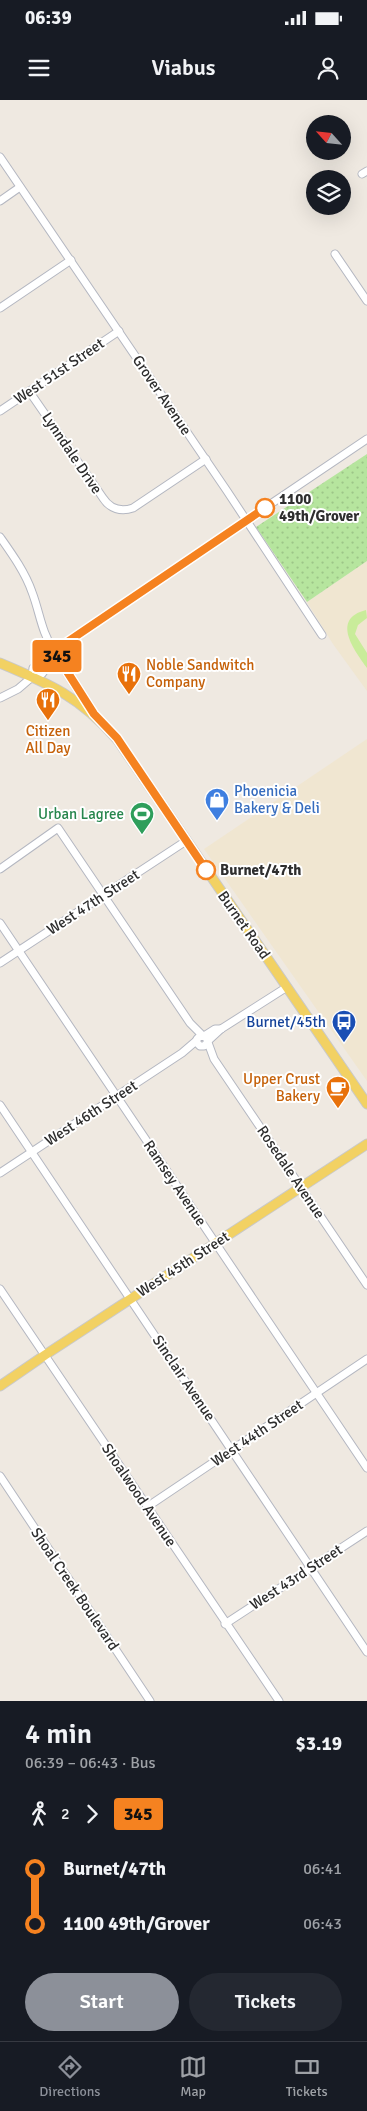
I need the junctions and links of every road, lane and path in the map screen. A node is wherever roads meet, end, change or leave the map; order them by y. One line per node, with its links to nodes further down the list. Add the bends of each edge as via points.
1 (0, 157): 2 (street, Grover Avenue)
2 (20, 187): 3 (street); 5 (street, Grover Avenue)
3 (0, 201)
4 (335, 254): 6 (street)
5 (71, 260): 7 (street); 8 (street, Grover Avenue)
6 (367, 301)
7 (0, 308)
8 (119, 331): 9 (street, West 51st Street); 12 (street, Grover Avenue)
9 (29, 391): 10 (street, West 51st Street); 12 (street, Lynndale Drive, via 106,503 119,510 138,506)
10 (0, 411)
11 (367, 439): 13 (street)
12 (206, 459): 13 (street, Grover Avenue)
13 (247, 520): 15 (street, Grover Avenue); 16 (street)
14 (0, 537): 16 (street, via 32,592 43,633)
15 (322, 635)
16 (54, 651): 18 (street, via 32,668); 20 (main road)
17 (0, 663): 18 (main road, Burnet Road)
18 (32, 677): 19 (street); 20 (main road, Burnet Road, via 69,696)
19 (0, 698)
20 (94, 714): 21 (main road, Burnet Road, via 117,738)
21 (186, 841): 23 (street, West 47th Street); 27 (main road, Burnet Road)
22 (0, 869): 23 (street, Rosedale Avenue, via 58,828)
23 (104, 896): 25 (street, West 47th Street); 28 (street, Rosedale Avenue, via 190,1023 190,1028)
24 (0, 923): 25 (street, Ramsey Avenue)
25 (18, 950): 26 (street, West 47th Street); 30 (street, Ramsey Avenue)
26 (0, 962)
27 (287, 988): 28 (street, West 46th Street, via 221,1029 215,1029); 29 (main road, Burnet Road)
28 (202, 1041): 30 (street, West 46th Street); 36 (street, Rosedale Avenue)
29 (364, 1096): 31 (main road, Burnet Road)
30 (117, 1097): 34 (street, West 46th Street); 37 (street, Ramsey Avenue)
31 (367, 1104)
32 (0, 1105): 34 (street, Sinclair Avenue)
33 (367, 1144): 36 (main road, West 45th Street)
34 (32, 1152): 35 (street, West 46th Street); 40 (street, Sinclair Avenue)
35 (0, 1173)
36 (301, 1188): 37 (main road, West 45th Street); 38 (street, Rosedale Avenue)
37 (216, 1243): 40 (main road, West 45th Street); 44 (street, Ramsey Avenue)
38 (367, 1285)
39 (0, 1289): 41 (street, Shoalwood Avenue)
40 (130, 1299): 41 (main road, West 45th Street); 45 (street, Sinclair Avenue)
41 (45, 1355): 43 (main road, West 45th Street); 48 (street, Shoalwood Avenue)
42 (367, 1359): 44 (street, West 44th Street)
43 (0, 1386)
44 (316, 1393): 45 (street, West 44th Street); 46 (street, Ramsey Avenue)
45 (232, 1449): 48 (street, West 44th Street); 50 (street, Sinclair Avenue)
46 (367, 1468)
47 (0, 1476): 53 (street, Shoal Creek Boulevard)
48 (147, 1507): 51 (street, Shoalwood Avenue)
49 (367, 1531): 50 (street, West 43rd Street)
50 (311, 1568): 51 (street, West 43rd Street); 52 (street, Sinclair Avenue)
51 (225, 1624): 54 (street, Shoalwood Avenue)
52 (367, 1652)
53 (150, 1701)
54 (279, 1701)

